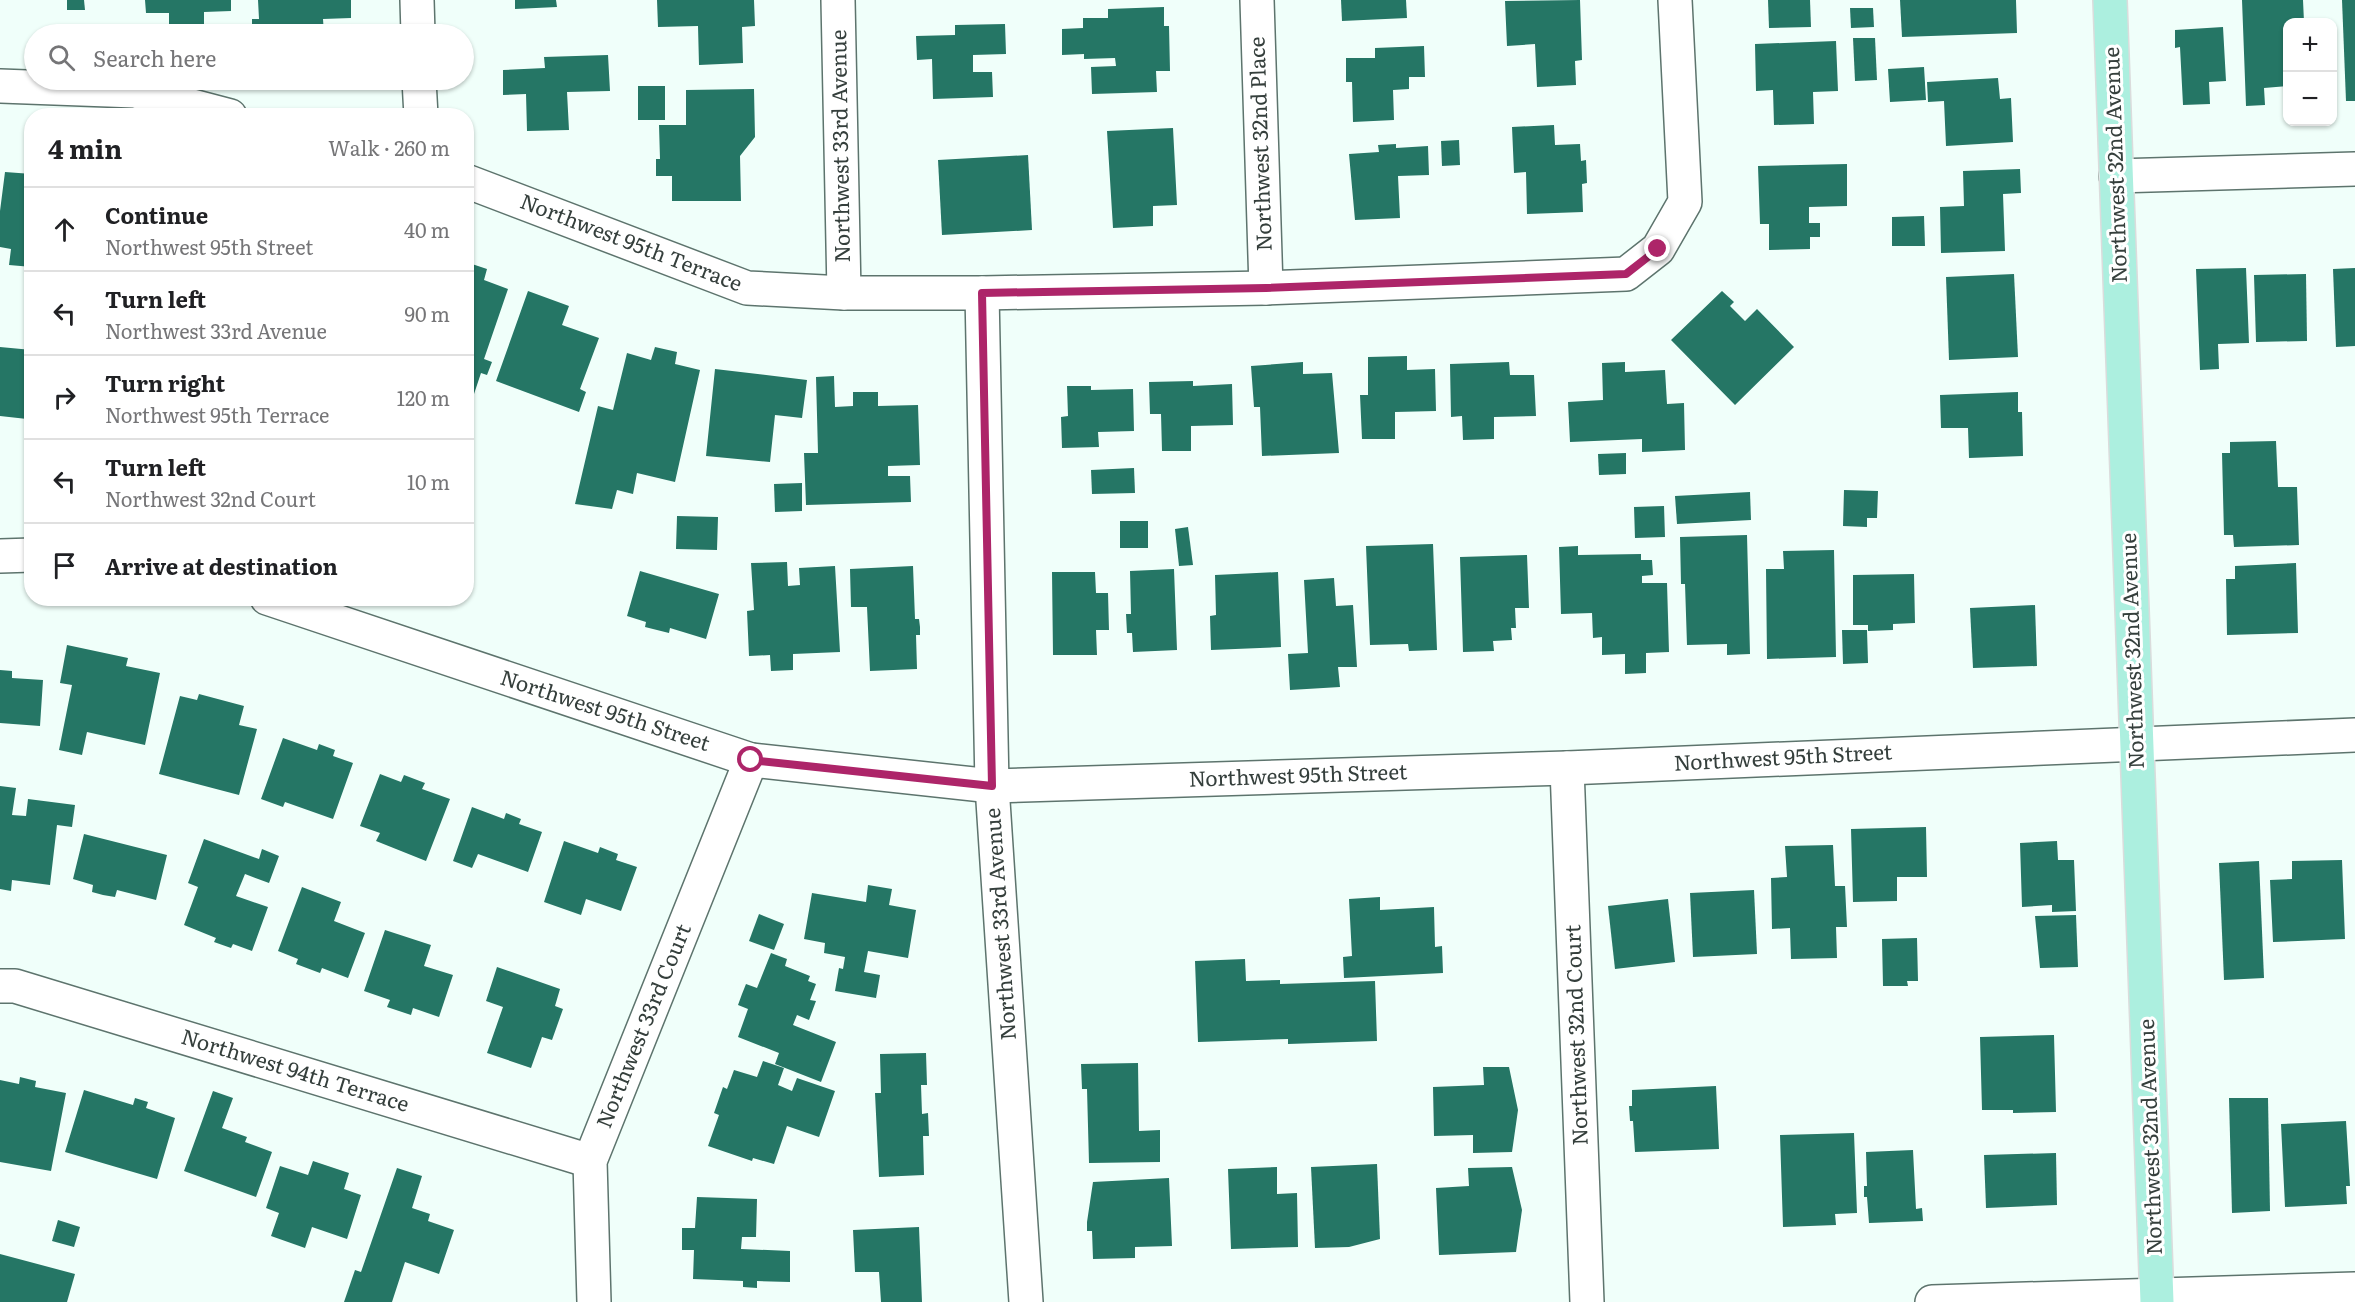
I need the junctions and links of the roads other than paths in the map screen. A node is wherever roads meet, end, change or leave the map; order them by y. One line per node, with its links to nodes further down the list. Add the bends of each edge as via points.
1 (417, 0): 6 (street)
2 (838, 0): 17 (street, Northwest 33rd Avenue)
3 (1257, 0): 16 (street, Northwest 32nd Place)
4 (1675, 0): 16 (street, Northwest 95th Terrace, via 1685,202 1658,249 1626,274)
5 (2110, 0): 14 (main road, Northwest 32nd Avenue)
6 (418, 24)
7 (0, 87): 8 (street)
8 (24, 88)
9 (101, 90): 11 (street, via 135,91)
10 (420, 90): 12 (street)
11 (200, 108)
12 (420, 108)
13 (2355, 169): 14 (street)
14 (2116, 176): 23 (main road, Northwest 32nd Avenue)
15 (474, 184): 17 (street, Northwest 95th Terrace, via 747,288)
16 (1266, 288): 18 (street, Northwest 95th Terrace)
17 (844, 293): 18 (street, Northwest 95th Terrace)
18 (982, 293): 26 (street, Northwest 33rd Avenue)
19 (24, 555): 20 (street)
20 (0, 556)
21 (291, 606): 24 (street, Northwest 95th Street)
22 (2355, 735): 23 (street, Northwest 95th Street)
23 (2137, 743): 25 (street, Northwest 95th Street); 30 (main road, Northwest 32nd Avenue)
24 (751, 760): 26 (street, Northwest 95th Street); 28 (street, Northwest 33rd Court)
25 (1567, 768): 26 (street, Northwest 95th Street); 33 (street, Northwest 32nd Court)
26 (992, 786): 32 (street, Northwest 33rd Avenue)
27 (0, 986): 28 (street, Northwest 94th Terrace, via 15,986)
28 (590, 1161): 31 (street, Northwest 33rd Court)
29 (2355, 1289): 30 (street)
30 (2157, 1299): 34 (street)
31 (594, 1302)
32 (1026, 1302)
33 (1587, 1302)
34 (1932, 1302)

